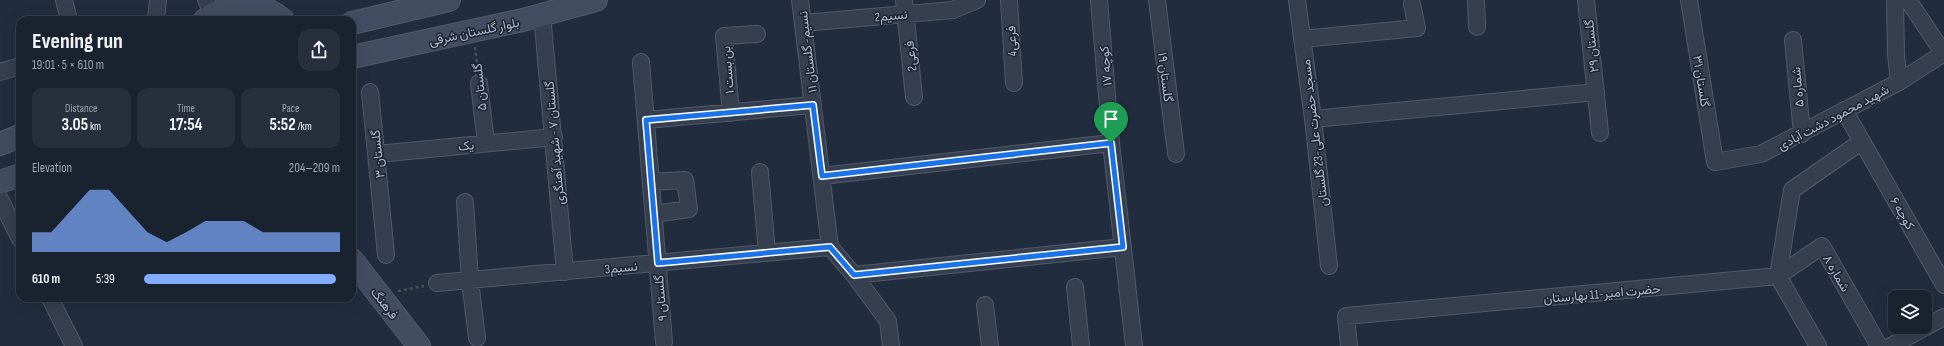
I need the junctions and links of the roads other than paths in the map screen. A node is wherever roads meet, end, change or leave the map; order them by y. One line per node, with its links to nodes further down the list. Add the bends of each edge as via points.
1 (64, 0): 20 (street)
2 (158, 0): 21 (street)
3 (450, 0): 23 (main road)
4 (596, 0): 19 (main road, بلوار گلستان شرقی)
5 (800, 0): 24 (street, نسیم- گلستان ۱۱)
6 (977, 0): 17 (street, نسیم2, via 953,10)
7 (1008, 0): 36 (street, فرعی4)
8 (1099, 0): 51 (street, کوچه ۱۷)
9 (1157, 0): 54 (street, گلستان ۱۹)
10 (1297, 0): 27 (street, مسجد حضرت علی-23 گلستان)
11 (1476, 0): 25 (street)
12 (1586, 0): 38 (street, گلستان ۲۹)
13 (1689, 0): 55 (street, گلستان ۳۱)
14 (1895, 0): 34 (street)
15 (1908, 0): 29 (street)
16 (1412, 4): 27 (street, via 1417,28)
17 (905, 7): 24 (street, نسیم2); 39 (street, فرعی2)
18 (208, 11): 22 (main road, via 245,5 262,8)
19 (542, 14): 30 (main road, بلوار گلستان شرقی); 47 (street, گلستان ۷ - شهید آهنگری)
20 (68, 16)
21 (156, 16)
22 (278, 16)
23 (356, 23)
24 (803, 23): 40 (street, نسیم- گلستان ۱۱)
25 (1477, 27)
26 (757, 34): 42 (street, بن بست ۱, via 724,36)
27 (1302, 39): 43 (street, مسجد حضرت علی-23 گلستان)
28 (1793, 40): 46 (street, شماره ۵)
29 (1944, 54): 34 (street, شهید محمود دشت آبادی)
30 (356, 55)
31 (641, 62): 44 (street, گلستان ۹)
32 (16, 67): 33 (street)
33 (0, 72)
34 (1899, 82): 41 (street, شهید محمود دشت آبادی)
35 (479, 83): 50 (street, گلستان ۵)
36 (1014, 83)
37 (370, 92): 53 (street, گلستان ۳)
38 (1596, 92): 43 (street); 45 (street, گلستان ۲۹)
39 (914, 97)
40 (813, 105): 42 (street); 58 (street, نسیم- گلستان ۱۱)
41 (1844, 110): 46 (street, شهید محمود دشت آبادی); 49 (street, کوچه ۶)
42 (731, 113): 44 (street)
43 (1313, 119): 71 (street, مسجد حضرت علی-23 گلستان)
44 (646, 120): 60 (street, گلستان ۹)
45 (1600, 134)
46 (1802, 134): 55 (street, شهید محمود دشت آبادی, via 1762,154)
47 (554, 137): 50 (street, یک); 72 (street, گلستان ۷ - شهید آهنگری)
48 (16, 138): 52 (main road)
49 (1861, 142): 74 (street, via 1792,190); 77 (street, کوچه ۶)
50 (486, 143): 53 (street, یک)
51 (1111, 143): 58 (street); 66 (street, کوچه ۱۷)
52 (0, 144)
53 (378, 154): 68 (street, گلستان ۳)
54 (1176, 154)
55 (1715, 162)
56 (760, 172): 67 (street)
57 (16, 176): 59 (main road)
58 (822, 176): 65 (street, نسیم- گلستان ۱۱)
59 (0, 182)
60 (651, 182): 63 (street, گلستان ۹); 63 (street, via 685,180 689,209)
61 (0, 199): 64 (street)
62 (465, 202): 75 (street)
63 (654, 214): 69 (street, گلستان ۹)
64 (16, 231)
65 (830, 247): 67 (street, نسیم3); 73 (street)
66 (1123, 247): 73 (street); 90 (street, کوچه ۱۷)
67 (767, 253): 69 (street, نسیم3)
68 (386, 255)
69 (658, 263): 72 (street, نسیم3); 84 (street, گلستان ۹)
70 (356, 265): 86 (main road, فرهنگ)
71 (1329, 266)
72 (565, 272): 75 (street, نسیم3)
73 (854, 275): 87 (street, via 888,321)
74 (1778, 276): 91 (street, حضرت امیر-11 بهارستان, via 1346,316); 92 (street); 93 (street, شماره ۸, via 1822,246)
75 (470, 281): 76 (street, نسیم3); 82 (street)
76 (437, 283)
77 (1944, 285)
78 (1075, 287): 89 (street)
79 (52, 302): 85 (street)
80 (985, 305): 88 (street)
81 (1944, 317): 83 (street)
82 (477, 338)
83 (1915, 340): 94 (street)
84 (664, 342)
85 (74, 346)
86 (419, 346)
87 (891, 346)
88 (990, 346)
89 (1081, 346)
90 (1134, 346)
91 (1349, 346)
92 (1818, 346)
93 (1879, 346)
94 (1890, 346)

